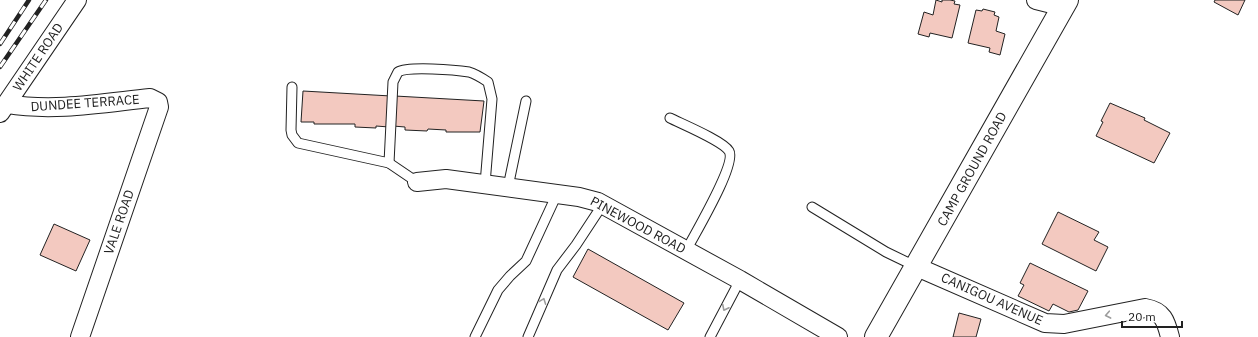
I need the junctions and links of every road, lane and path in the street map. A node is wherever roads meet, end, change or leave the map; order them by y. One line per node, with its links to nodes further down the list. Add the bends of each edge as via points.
1 (76, 0): 7 (street, WHITE ROAD)
2 (1036, 0): 3 (street)
3 (1066, 3): 17 (main road, CAMP GROUND ROAD)
4 (292, 87): 9 (lane, via 291,130 298,143)
5 (526, 101): 12 (lane)
6 (159, 107): 7 (street, DUNDEE TERRACE, via 156,100 150,98); 19 (street, VALE ROAD)
7 (3, 109)
8 (670, 118): 16 (lane, via 721,144 729,151 730,158 727,173)
9 (389, 163): 10 (lane); 11 (lane, via 393,82 398,72 409,68 468,72 488,82 491,90)
10 (417, 182): 11 (street, PINEWOOD ROAD, via 438,178)
11 (485, 184): 12 (street, PINEWOOD ROAD)
12 (508, 187): 13 (street, PINEWOOD ROAD)
13 (557, 194): 14 (street, PINEWOOD ROAD, via 590,199); 20 (lane, via 529,257 498,290)
14 (603, 204): 16 (street, PINEWOOD ROAD); 21 (lane, one-way to 14, via 557,270)
15 (812, 207): 17 (lane, via 886,252)
16 (686, 251): 18 (street, PINEWOOD ROAD)
17 (917, 266): 24 (main road, CAMP GROUND ROAD); 25 (street, CANIGOU AVENUE, one-way to 17, via 1166,319 1153,309 1145,308 1064,324 1045,323)
18 (740, 280): 22 (lane, one-way to 22); 23 (street, PINEWOOD ROAD)
19 (80, 337)
20 (476, 337)
21 (528, 337)
22 (710, 337)
23 (838, 337)
24 (876, 337)
25 (1170, 337)

